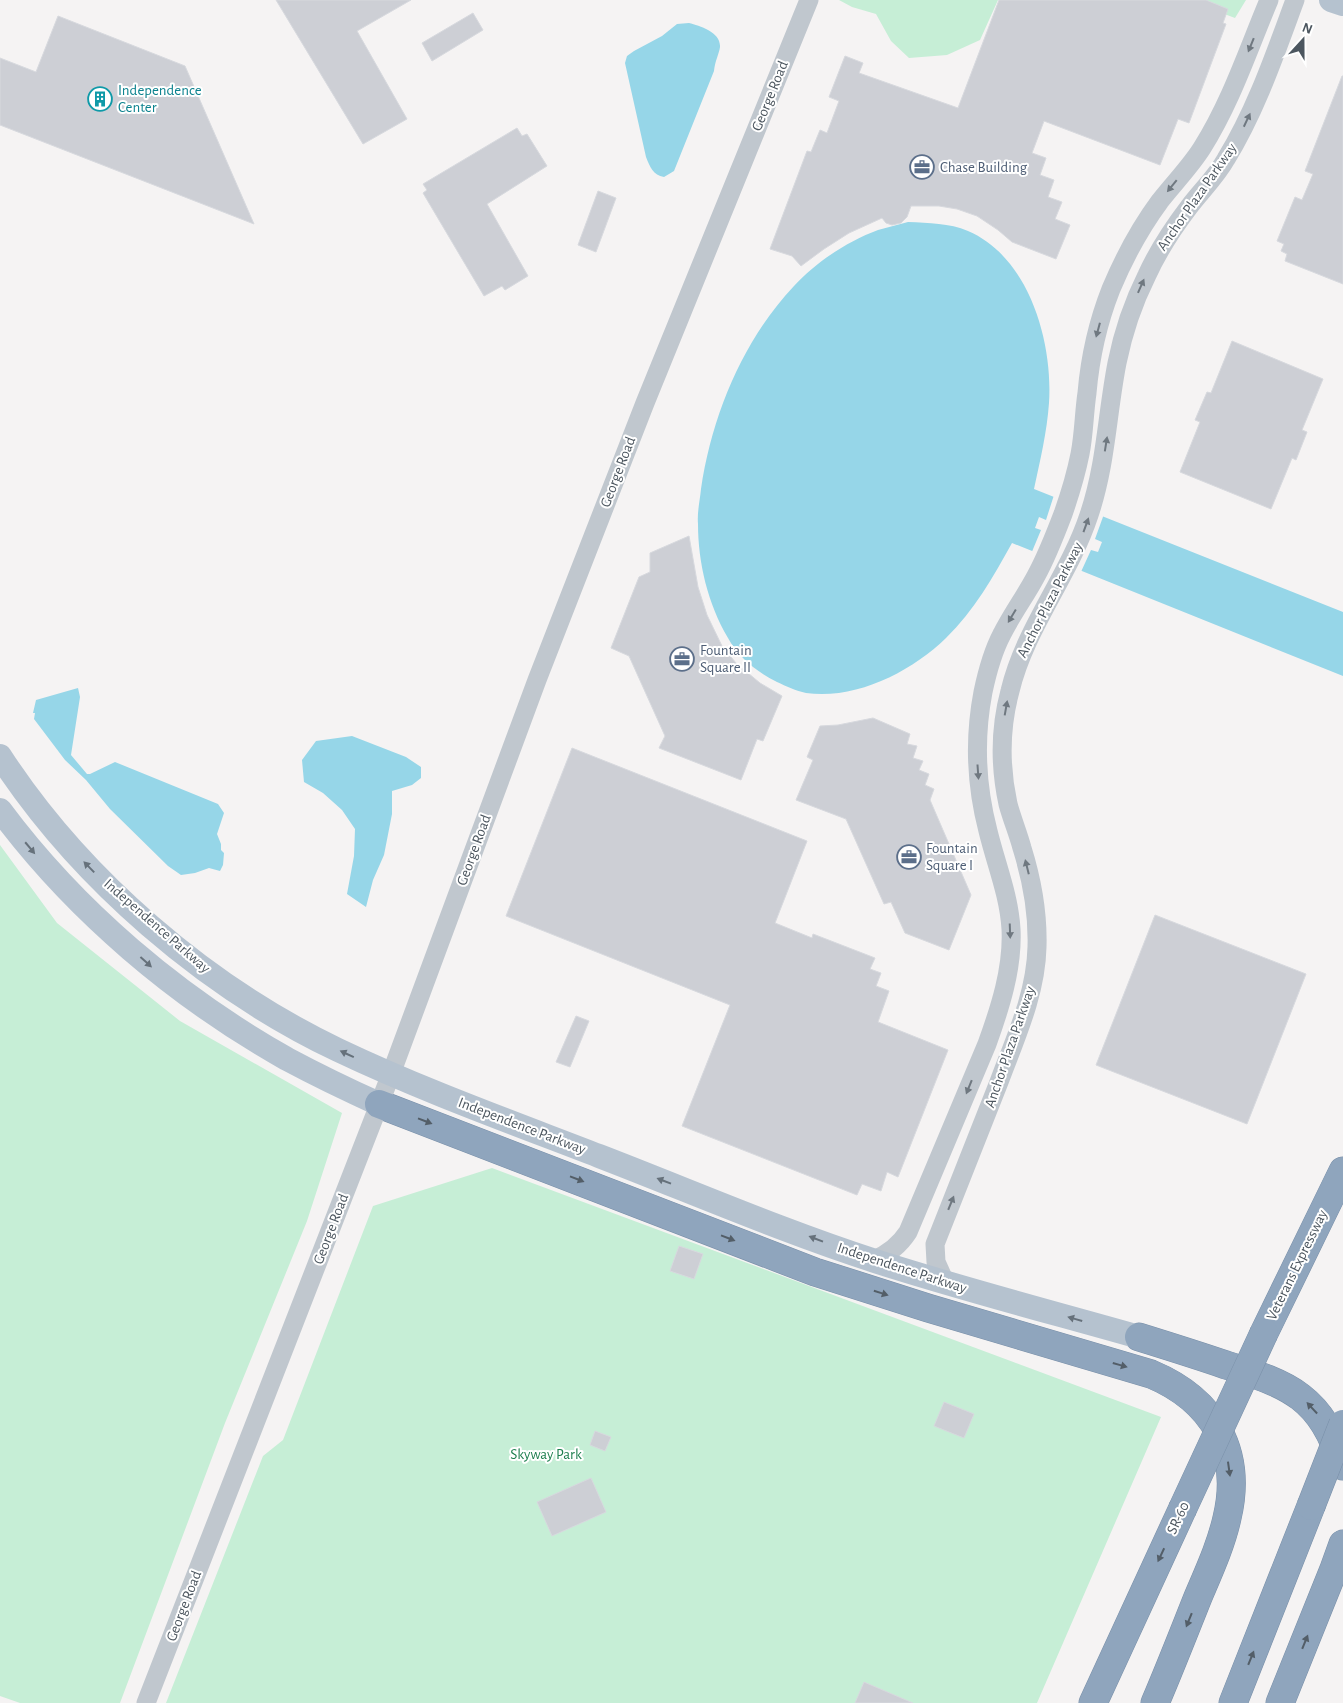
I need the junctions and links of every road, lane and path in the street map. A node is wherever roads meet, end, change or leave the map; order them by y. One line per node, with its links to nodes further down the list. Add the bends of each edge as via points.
1 (809, 0): 8 (street, George Road, via 645,403 537,680)
2 (1269, 0): 11 (street, Anchor Plaza Parkway, one-way to 11, via 1211,133 1142,229 1112,288 1096,338 1080,454 1072,485 1037,574 1000,637 992,658 983,689 976,751 988,832 1006,897 1011,930 1005,984 987,1044 908,1232 889,1252)
3 (1296, 0): 12 (street, Anchor Plaza Parkway, one-way to 3, via 936,1262 935,1244 1011,1051 1036,964 1034,902 1004,783 1002,745 1006,708 1017,667 1027,641 1083,533 1103,460 1119,354 1148,270 1237,140)
4 (1331, 0): 5 (main road)
5 (1343, 4)
6 (0, 756): 8 (main road, Independence Parkway, one-way to 6, via 336,1049 258,1005 168,940 83,860)
7 (0, 810): 9 (main road, Independence Parkway, one-way to 9, via 67,888 152,968 265,1046)
8 (391, 1074): 9 (street, George Road); 11 (main road, Independence Parkway, one-way to 8, via 721,1204)
9 (379, 1104): 18 (street, George Road); 20 (highway, one-way to 20, via 815,1272 1142,1372 1173,1385 1192,1398 1208,1414 1223,1440 1230,1479 1230,1506 1215,1554)
10 (1343, 1171): 13 (highway, Veterans Expressway)
11 (874, 1260): 12 (main road, Independence Parkway)
12 (945, 1282): 14 (main road, Independence Parkway, one-way to 12)
13 (1264, 1333): 19 (highway, SR-60 / SR-60, one-way to 19, bridge)
14 (1139, 1337): 16 (highway, one-way to 14, via 1334,1439 1324,1423 1313,1408 1287,1387)
15 (1343, 1424): 21 (highway, one-way to 15, bridge)
16 (1343, 1466)
17 (1343, 1544): 22 (highway, one-way to 17)
18 (146, 1703)
19 (1093, 1703)
20 (1155, 1703)
21 (1233, 1703)
22 (1280, 1703)

